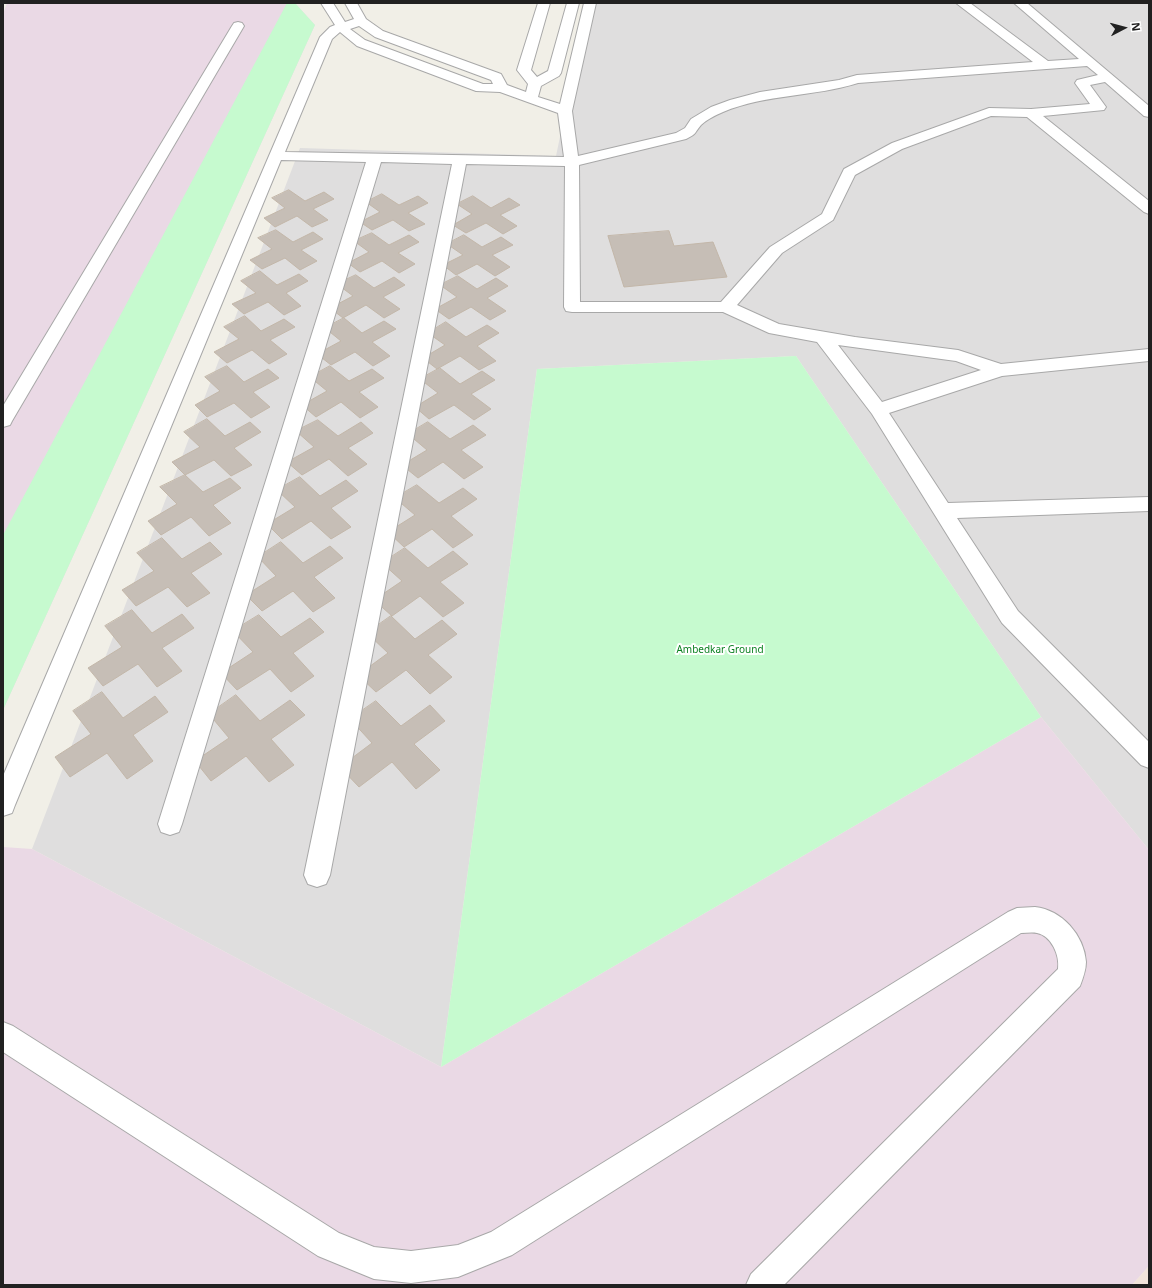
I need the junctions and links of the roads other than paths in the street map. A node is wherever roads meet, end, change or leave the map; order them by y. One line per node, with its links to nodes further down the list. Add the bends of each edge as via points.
1 (327, 3): 10 (street)
2 (350, 3): 8 (street)
3 (544, 3): 14 (street, via 524,70)
4 (573, 3): 14 (street, via 554,73)
5 (590, 3): 17 (street)
6 (962, 3): 12 (street)
7 (1020, 3): 11 (street)
8 (360, 21): 10 (street); 15 (street, via 379,34 496,77)
9 (238, 26): 30 (street)
10 (341, 27): 15 (street, via 350,37 368,46 481,88); 20 (street, via 326,36)
11 (1091, 62): 12 (street); 13 (street)
12 (1046, 66): 23 (street, via 857,79 841,84 760,96 716,110 696,122 691,131 681,136)
13 (1108, 77): 18 (street, via 1082,83 1099,107); 19 (street)
14 (535, 84): 16 (street)
15 (502, 88): 16 (street)
16 (531, 98): 17 (street)
17 (566, 111): 23 (street)
18 (1031, 113): 24 (street); 25 (street, via 989,112 897,146 849,172 828,217 776,250)
19 (1149, 113)
20 (276, 156): 21 (street); 34 (street)
21 (375, 158): 22 (street); 35 (street)
22 (460, 160): 23 (street); 36 (street)
23 (572, 162): 25 (street, via 572,307)
24 (1149, 209)
25 (726, 307): 26 (street, via 775,329)
26 (822, 337): 28 (street, via 855,344 958,356); 29 (street)
27 (1149, 354): 28 (street)
28 (1000, 370): 29 (street)
29 (878, 410): 32 (street)
30 (3, 421)
31 (1149, 504): 32 (street)
32 (942, 511): 33 (street, via 1010,617)
33 (1149, 758)
34 (3, 805)
35 (170, 824)
36 (317, 875)
37 (3, 1036): 38 (street, via 329,1245 374,1262 411,1267 458,1261 501,1244 1017,921 1031,919 1045,922 1059,933 1068,945 1072,961 1070,976)
38 (762, 1285)

